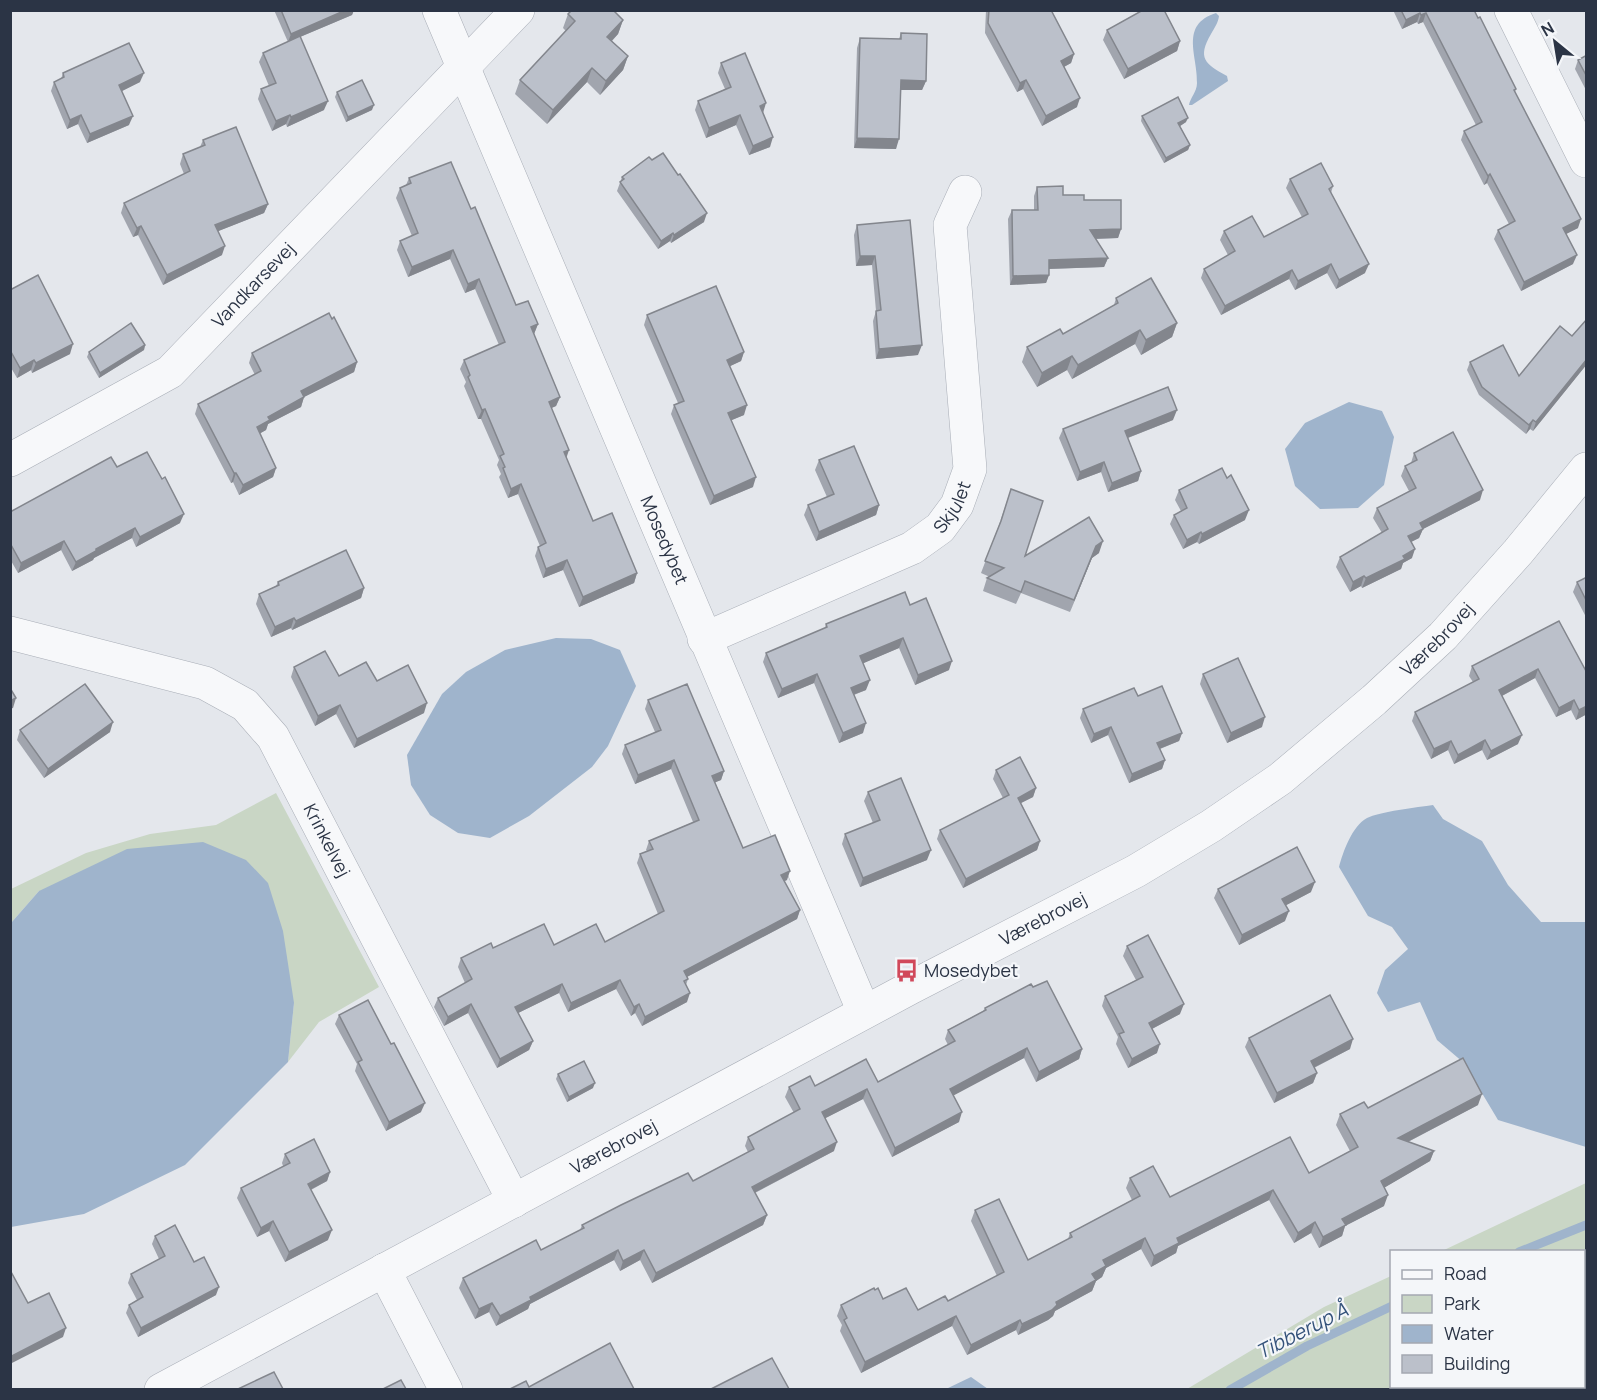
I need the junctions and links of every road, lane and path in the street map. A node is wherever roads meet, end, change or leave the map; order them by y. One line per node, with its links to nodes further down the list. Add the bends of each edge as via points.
1 (439, 10): 4 (street)
2 (519, 10): 4 (street, Vandkarsevej)
3 (1511, 10): 5 (street)
4 (464, 69): 7 (street, Vandkarsevej, via 170,372); 10 (street, Mosedybet)
5 (1587, 161)
6 (965, 192): 10 (street, Skjulet, via 950,225 970,468 957,505 940,528 912,549)
7 (10, 459)
8 (1587, 469): 11 (street, Værebrovej, via 1443,636 1280,779 1136,871)
9 (10, 633): 12 (street, Krinkelvej, via 205,683 245,705 273,737)
10 (704, 639): 11 (street, Mosedybet)
11 (864, 1012): 12 (street, Værebrovej)
12 (514, 1201): 13 (street, Værebrovej)
13 (384, 1270): 14 (street, Værebrovej); 15 (street)
14 (161, 1389)
15 (446, 1389)

